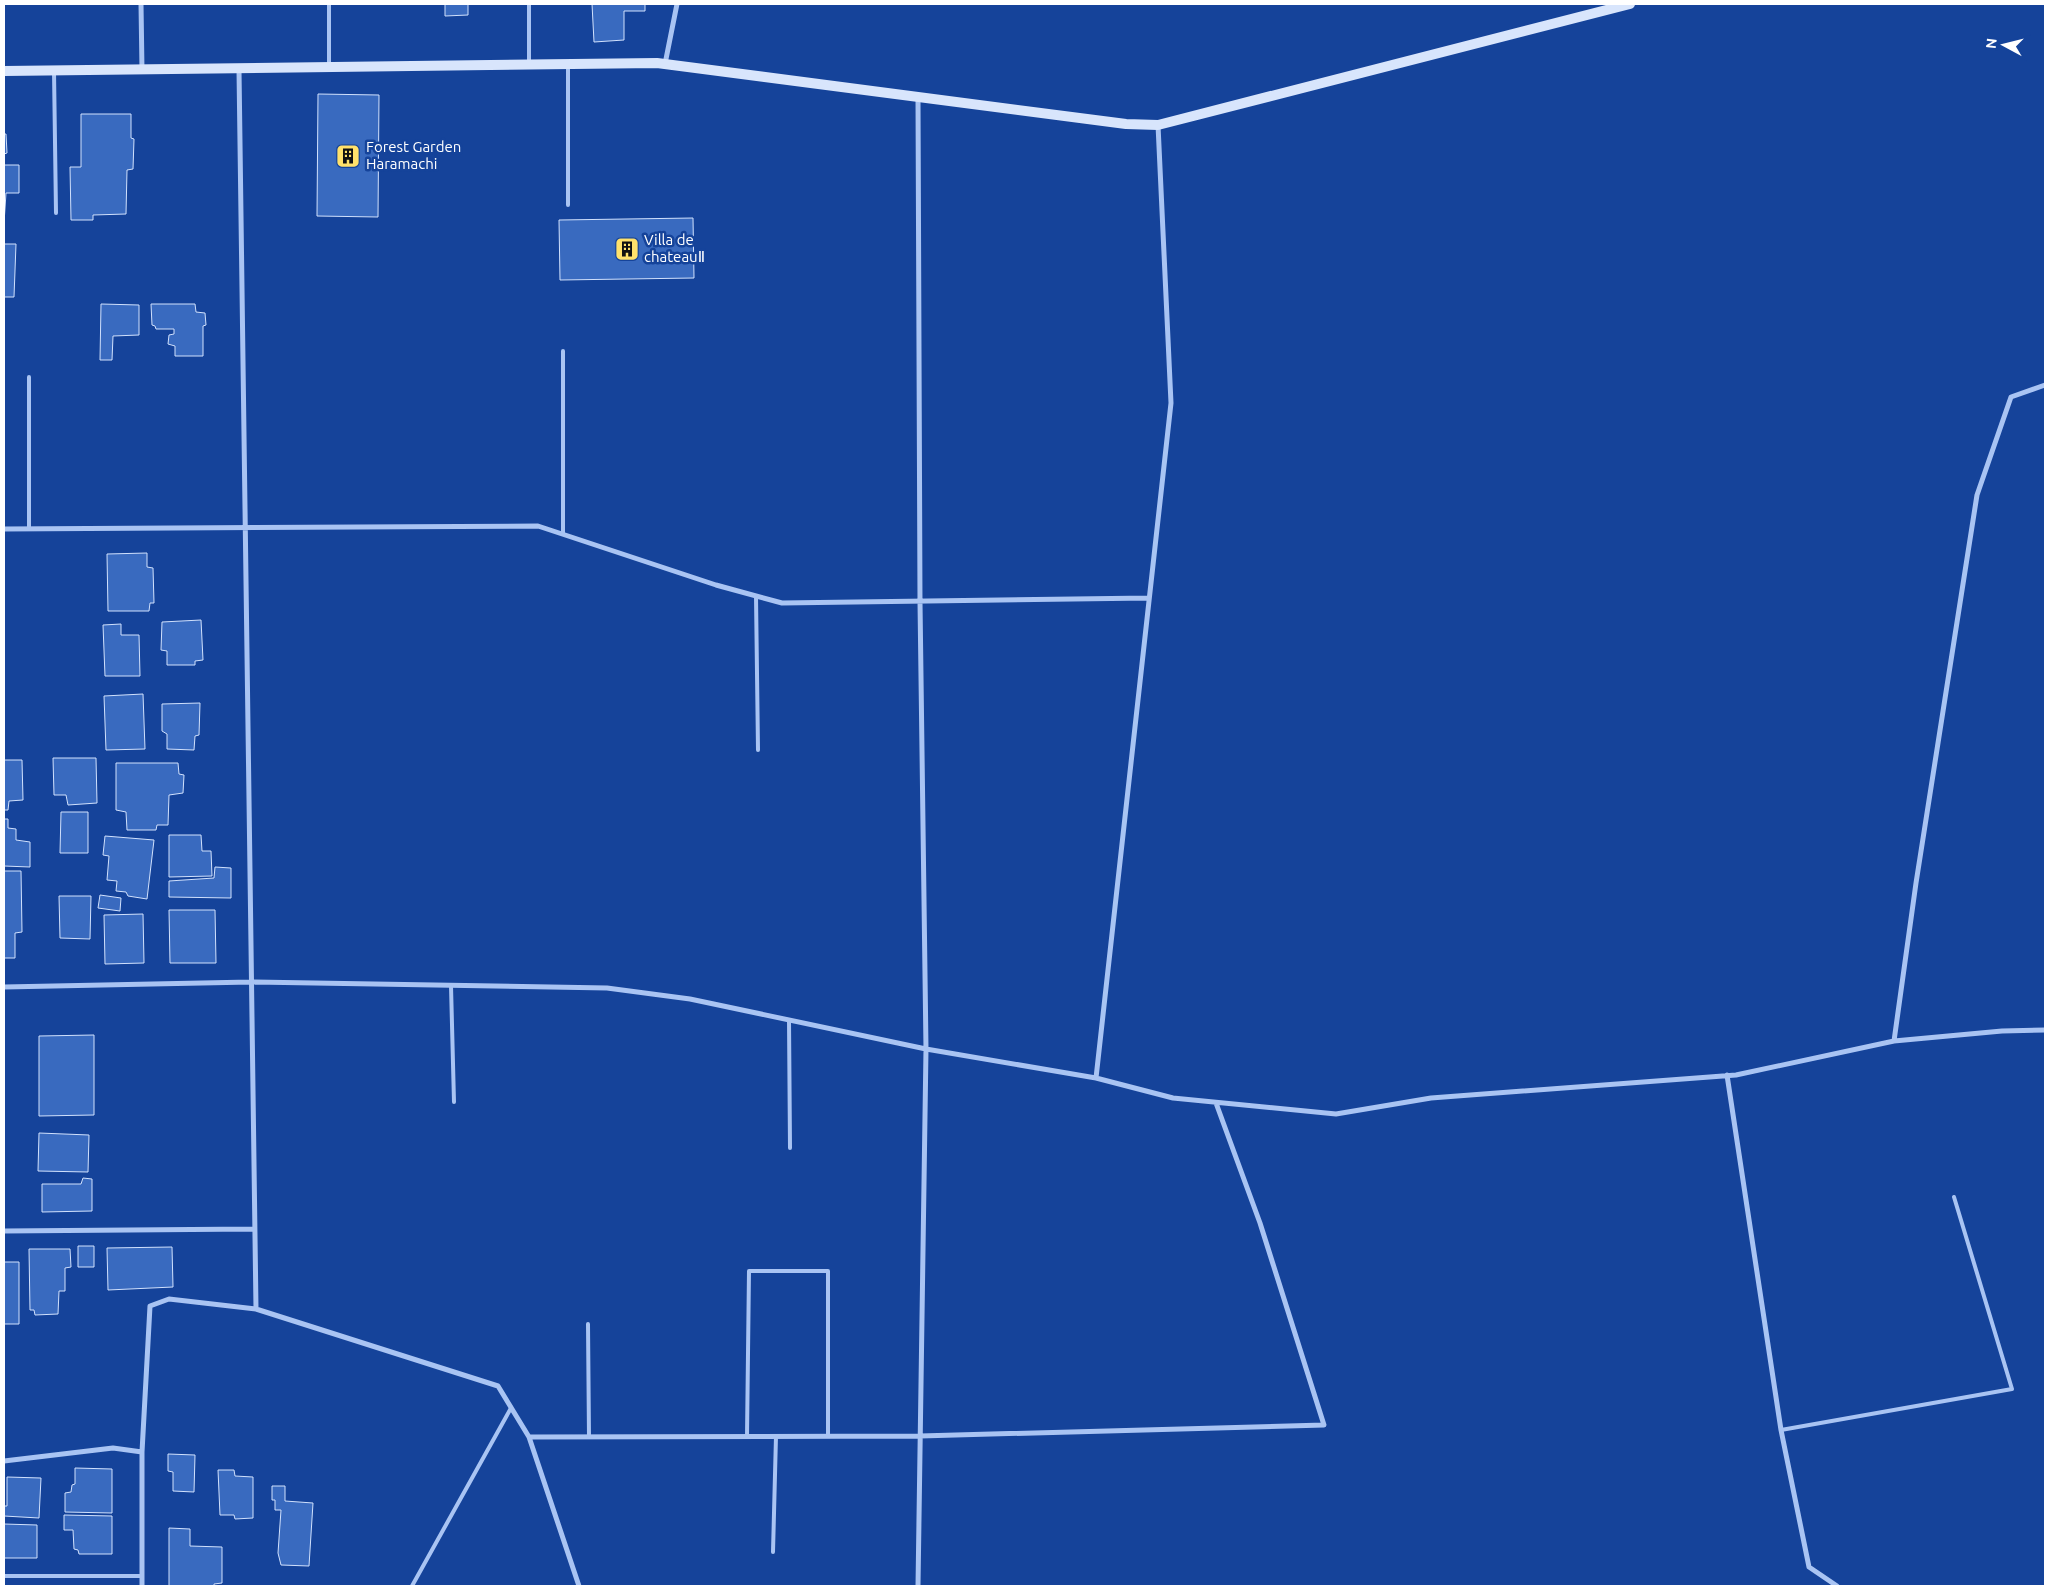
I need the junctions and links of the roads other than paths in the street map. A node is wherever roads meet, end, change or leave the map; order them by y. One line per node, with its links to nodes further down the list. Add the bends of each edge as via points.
1 (141, 4): 10 (street)
2 (329, 4): 9 (lane)
3 (530, 4): 8 (lane)
4 (676, 4): 7 (street)
5 (1630, 4): 15 (street)
6 (568, 64): 7 (street); 8 (street); 16 (lane)
7 (665, 64): 14 (street)
8 (529, 65): 9 (street)
9 (329, 68): 11 (street)
10 (142, 70): 11 (street); 13 (street)
11 (239, 70): 21 (street)
12 (4, 71): 13 (street)
13 (54, 71): 17 (lane)
14 (918, 98): 15 (street, via 1126,124); 27 (street)
15 (1158, 125): 26 (street, via 1171,403)
16 (568, 205)
17 (56, 213)
18 (563, 351): 24 (lane)
19 (29, 377): 23 (lane)
20 (2045, 385): 34 (street, via 2011,397 1977,495)
21 (245, 528): 23 (street); 24 (street, via 538,526); 29 (street)
22 (4, 529): 23 (street)
23 (30, 529)
24 (563, 534): 25 (street)
25 (756, 596): 27 (street, via 782,603); 28 (lane)
26 (1149, 598): 27 (street); 37 (street)
27 (920, 602): 35 (street)
28 (758, 750)
29 (251, 982): 30 (street); 31 (street); 42 (street)
30 (451, 986): 32 (street, via 607,988 690,999); 38 (lane)
31 (4, 987)
32 (789, 1020): 35 (street); 40 (lane)
33 (2045, 1030): 34 (street)
34 (1894, 1041): 36 (street)
35 (926, 1049): 37 (street); 51 (street)
36 (1727, 1075): 39 (street, via 1431,1098 1336,1114); 47 (street)
37 (1096, 1078): 39 (street, via 1173,1098)
38 (454, 1102)
39 (1216, 1103): 51 (street, via 1260,1223 1324,1425)
40 (790, 1148)
41 (1954, 1197): 47 (lane, via 2012,1389)
42 (254, 1229): 43 (street); 44 (street)
43 (4, 1230)
44 (256, 1309): 46 (street, via 498,1386); 54 (street, via 169,1299 150,1306)
45 (588, 1324): 53 (lane)
46 (511, 1408): 52 (street); 60 (lane)
47 (1781, 1430): 63 (street, via 1809,1567)
48 (747, 1436): 49 (street); 50 (lane, via 749,1271 828,1271); 53 (street)
49 (776, 1436): 50 (street); 56 (lane)
50 (828, 1436): 51 (street)
51 (920, 1436): 62 (street)
52 (529, 1437): 53 (street); 61 (street)
53 (589, 1437)
54 (142, 1452): 55 (street, via 113,1448); 58 (street)
55 (4, 1461)
56 (774, 1552)
57 (4, 1576): 58 (lane)
58 (142, 1576): 59 (street)
59 (142, 1586)
60 (412, 1586)
61 (579, 1586)
62 (918, 1586)
63 (1837, 1586)

